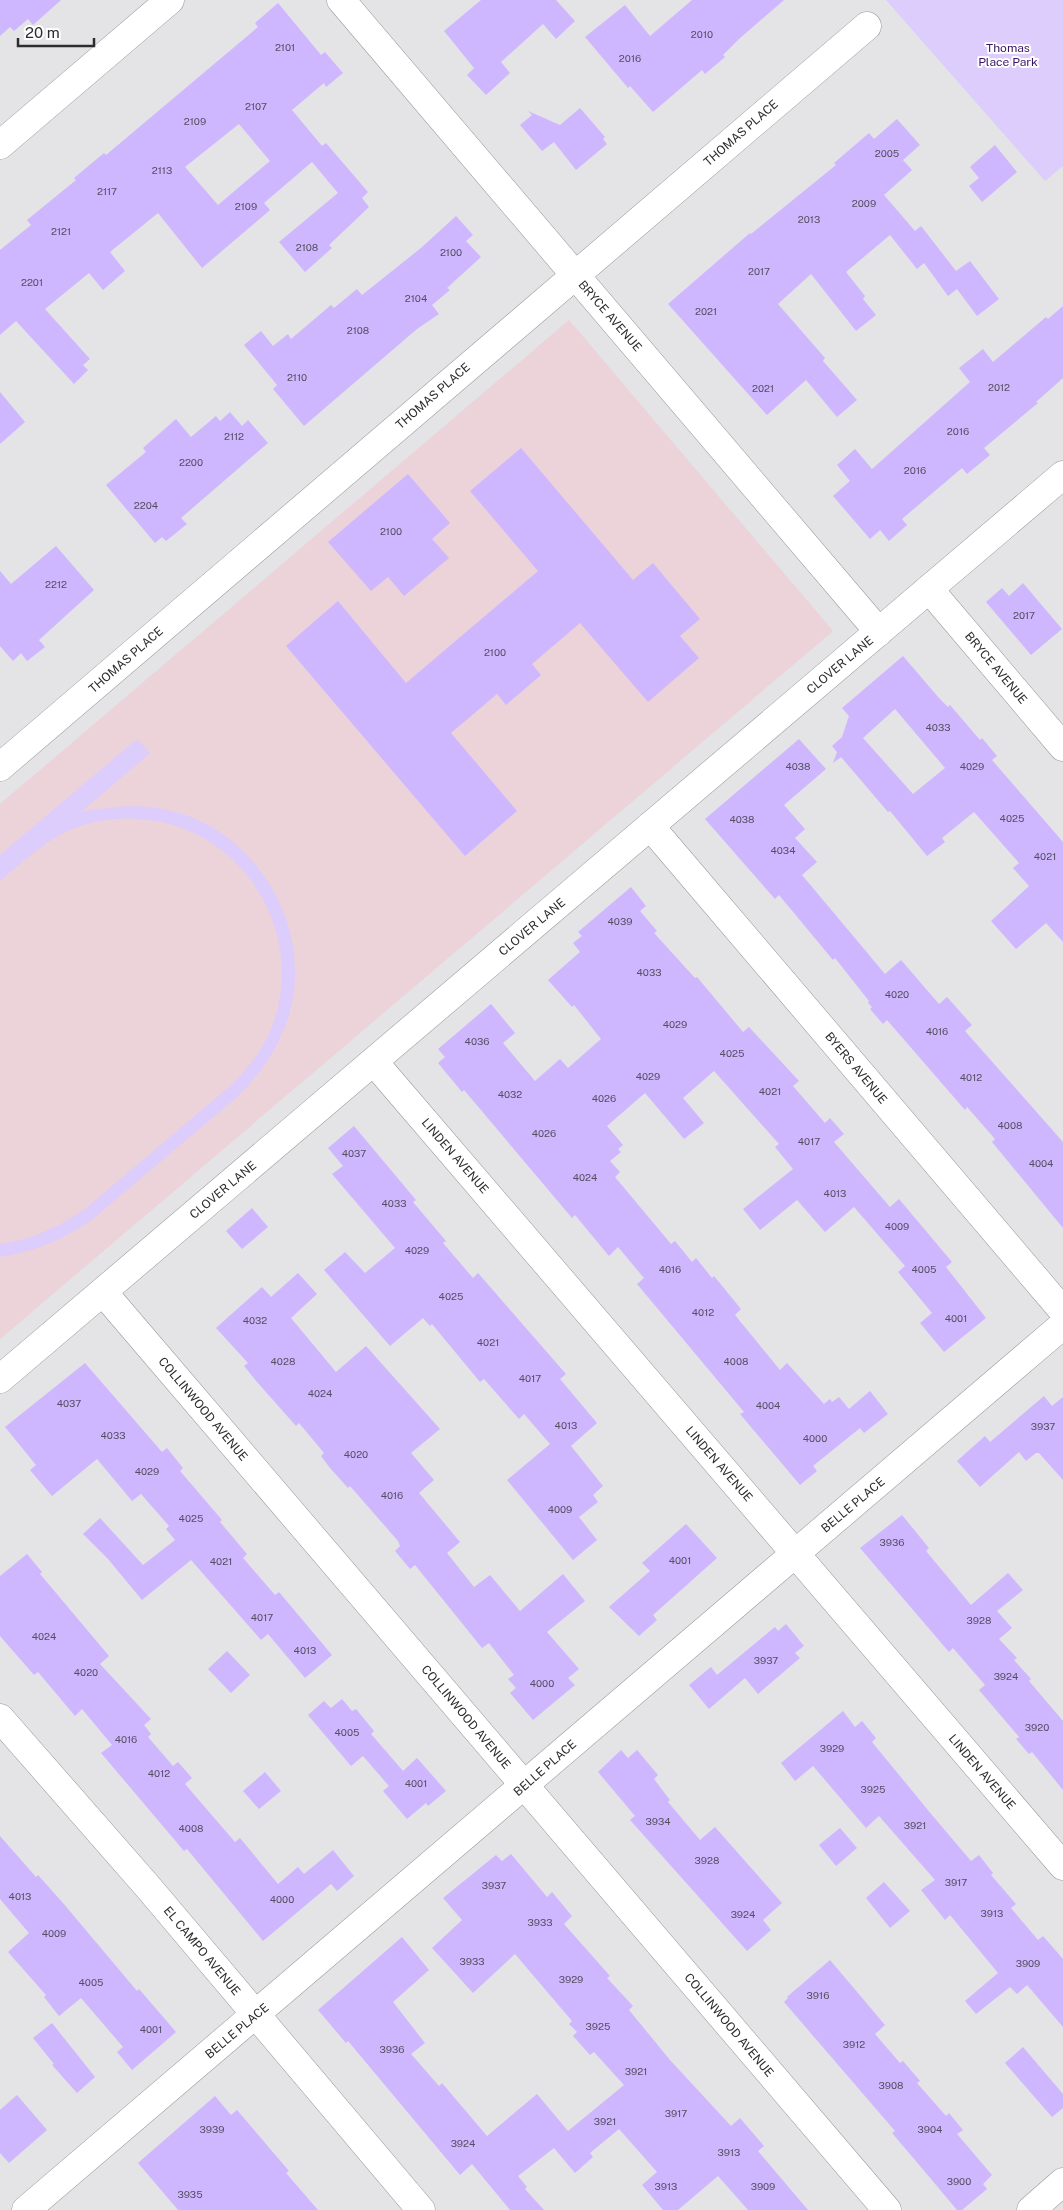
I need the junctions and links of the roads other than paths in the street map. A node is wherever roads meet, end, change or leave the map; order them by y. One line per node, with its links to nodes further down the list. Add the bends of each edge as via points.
1 (170, 0): 4 (street)
2 (341, 0): 5 (street, BRYCE AVENUE)
3 (867, 26): 5 (street, THOMAS PLACE)
4 (0, 145)
5 (575, 276): 8 (street, BRYCE AVENUE); 10 (street, THOMAS PLACE)
6 (1063, 475): 7 (street, CLOVER LANE)
7 (929, 589): 8 (street, CLOVER LANE); 9 (street, BRYCE AVENUE)
8 (879, 632): 11 (street, CLOVER LANE)
9 (1063, 747)
10 (0, 767)
11 (650, 826): 12 (street, CLOVER LANE); 14 (street, BYERS AVENUE)
12 (374, 1062): 13 (street, CLOVER LANE); 17 (street, LINDEN AVENUE)
13 (103, 1292): 16 (street, CLOVER LANE); 19 (street, COLLINWOOD AVENUE)
14 (1063, 1310)
15 (1063, 1325): 17 (street, BELLE PLACE)
16 (0, 1379)
17 (796, 1554): 19 (street, BELLE PLACE); 20 (street, LINDEN AVENUE)
18 (0, 1718): 21 (street, EL CAMPO AVENUE)
19 (524, 1785): 21 (street, BELLE PLACE); 25 (street, COLLINWOOD AVENUE)
20 (1063, 1866)
21 (256, 2014): 23 (street, BELLE PLACE); 24 (street, EL CAMPO AVENUE)
22 (1063, 2182): 26 (street)
23 (26, 2210)
24 (421, 2210)
25 (887, 2210)
26 (1031, 2210)

